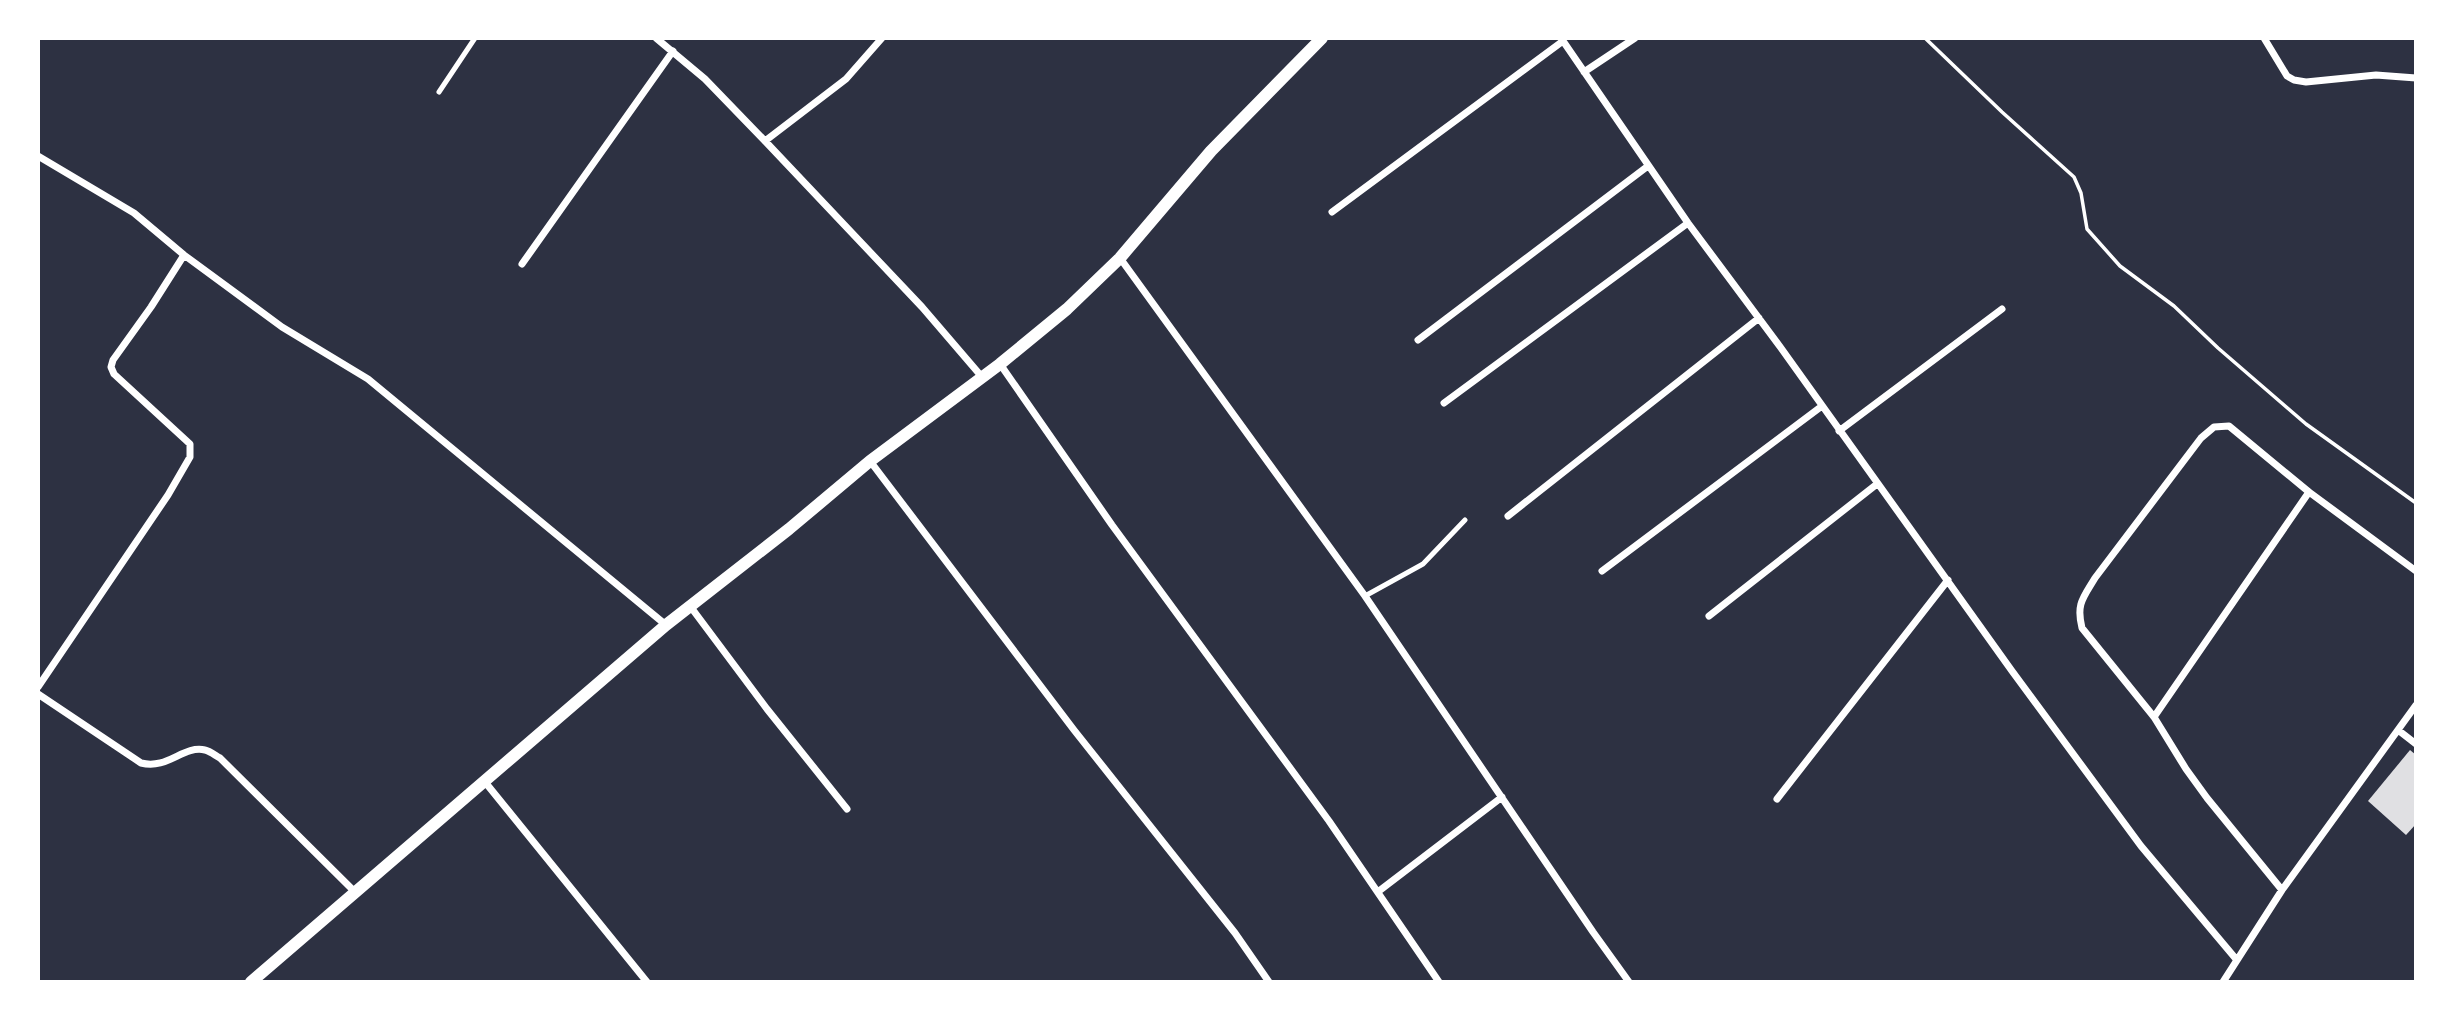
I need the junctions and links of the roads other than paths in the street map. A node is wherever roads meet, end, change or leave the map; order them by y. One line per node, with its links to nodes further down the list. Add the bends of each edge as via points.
1 (475, 38): 11 (lane)
2 (656, 38): 8 (street)
3 (882, 38): 12 (street, via 846,79)
4 (1322, 38): 18 (street, via 1211,151)
5 (1635, 38): 9 (street)
6 (2264, 38): 10 (street, via 2294,80 2376,75)
7 (1562, 40): 9 (street); 15 (street)
8 (673, 51): 12 (street); 19 (street)
9 (1584, 72): 14 (street)
10 (2416, 78)
11 (439, 92)
12 (765, 141): 24 (street)
13 (38, 156): 17 (street, via 134,214)
14 (1648, 166): 16 (street); 22 (street)
15 (1332, 212)
16 (1688, 223): 21 (street); 25 (street)
17 (184, 255): 39 (street, via 282,327 369,379); 40 (street, via 111,367 190,444 190,457)
18 (1120, 258): 23 (street); 36 (street)
19 (522, 264)
20 (2002, 309): 27 (street)
21 (1759, 318): 26 (street); 31 (street)
22 (1418, 340)
23 (1000, 364): 24 (street); 52 (street, via 1111,525)
24 (982, 377): 28 (street)
25 (1444, 403)
26 (1822, 406): 27 (street); 33 (street)
27 (1839, 431): 29 (street)
28 (870, 461): 37 (street); 57 (street)
29 (1877, 484): 35 (street); 38 (street)
30 (2309, 492): 34 (street); 43 (street); 43 (street, via 2229,426 2214,427 2095,578 2080,603 2082,628)
31 (1508, 516)
32 (1465, 520): 36 (lane, via 1423,564)
33 (1602, 571)
34 (2416, 571)
35 (1948, 580): 48 (street); 53 (street, via 2141,846)
36 (1365, 596): 47 (street)
37 (690, 606): 39 (street); 49 (street)
38 (1709, 616)
39 (666, 625): 46 (street)
40 (38, 687)
41 (38, 694): 51 (street, via 141,763 153,766 193,750 206,750 220,758)
42 (2416, 705): 44 (street)
43 (2154, 716): 50 (street, via 2207,798)
44 (2398, 730): 45 (street); 50 (street)
45 (2416, 744)
46 (485, 782): 51 (street); 56 (street)
47 (1502, 797): 52 (street); 59 (street)
48 (1776, 799)
49 (848, 809)
50 (2283, 890): 53 (street)
51 (354, 891): 55 (street)
52 (1379, 891): 58 (street)
53 (2236, 959): 54 (street)
54 (2226, 980)
55 (251, 982)
56 (647, 982)
57 (1269, 982)
58 (1439, 982)
59 (1629, 982)

